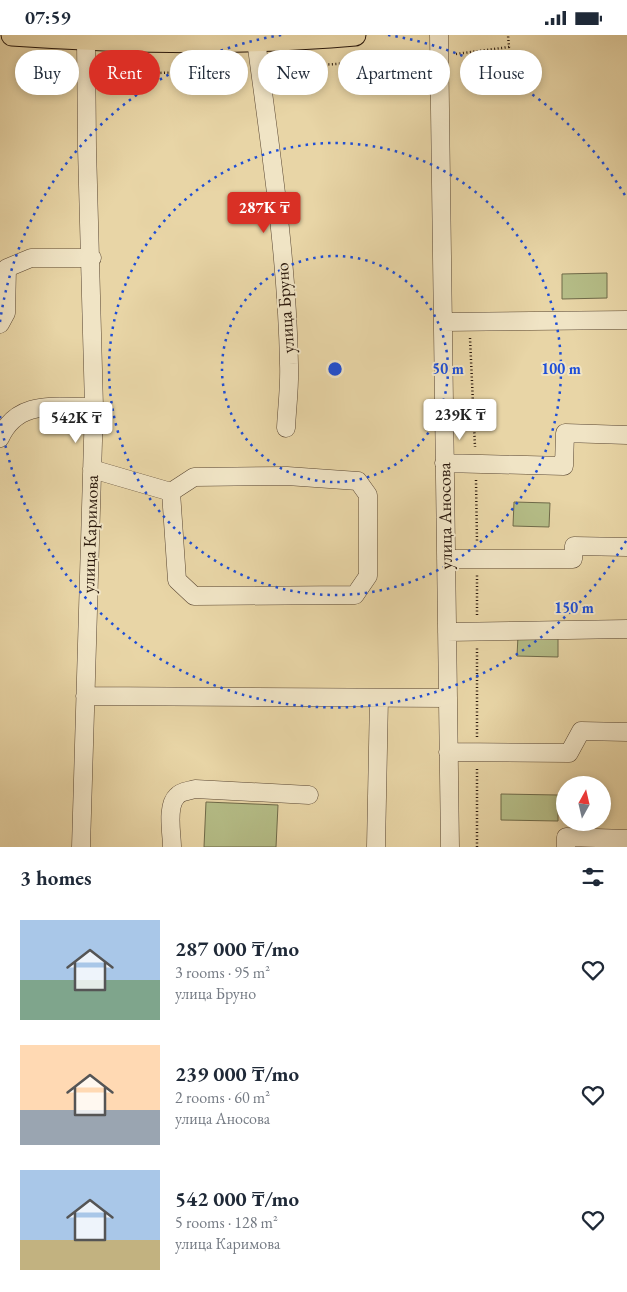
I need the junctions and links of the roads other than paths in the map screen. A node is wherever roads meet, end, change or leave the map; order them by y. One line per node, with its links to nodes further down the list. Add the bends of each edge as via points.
1 (12, 35): 4 (main road)
2 (355, 35): 5 (main road)
3 (439, 35): 8 (street, улица Аносова)
4 (86, 40): 5 (main road); 6 (street, улица Каримова)
5 (256, 40): 11 (street, улица Бруно, via 275,179 285,293 289,365)
6 (92, 258): 9 (street, via 30,258 7,268 6,313); 10 (street, улица Каримова)
7 (627, 320): 8 (street)
8 (443, 322): 14 (street, улица Аносова)
9 (0, 324)
10 (94, 407): 13 (street, via 28,408 6,424); 15 (street, улица Каримова)
11 (286, 428)
12 (627, 435): 14 (street, via 565,433 564,465)
13 (0, 438)
14 (444, 463): 18 (street, улица Аносова)
15 (92, 469): 16 (street); 21 (street, улица Каримова)
16 (171, 492): 16 (street, via 194,477 288,476 358,481 368,495 368,576 355,595 194,596 177,580)
17 (627, 547): 18 (street, via 574,546 573,559)
18 (446, 559): 20 (street, улица Аносова)
19 (627, 629): 20 (street)
20 (447, 632): 23 (street, улица Аносова)
21 (85, 696): 22 (street); 28 (street, улица Каримова)
22 (379, 698): 23 (street); 30 (street)
23 (448, 699): 25 (street, улица Аносова)
24 (627, 732): 25 (street, via 581,731 569,753)
25 (448, 753): 31 (street, улица Аносова)
26 (309, 795): 29 (street, via 202,789 181,792 174,797 171,810)
27 (627, 839): 32 (street, via 566,837)
28 (81, 847)
29 (172, 847)
30 (376, 847)
31 (450, 847)
32 (566, 847)

